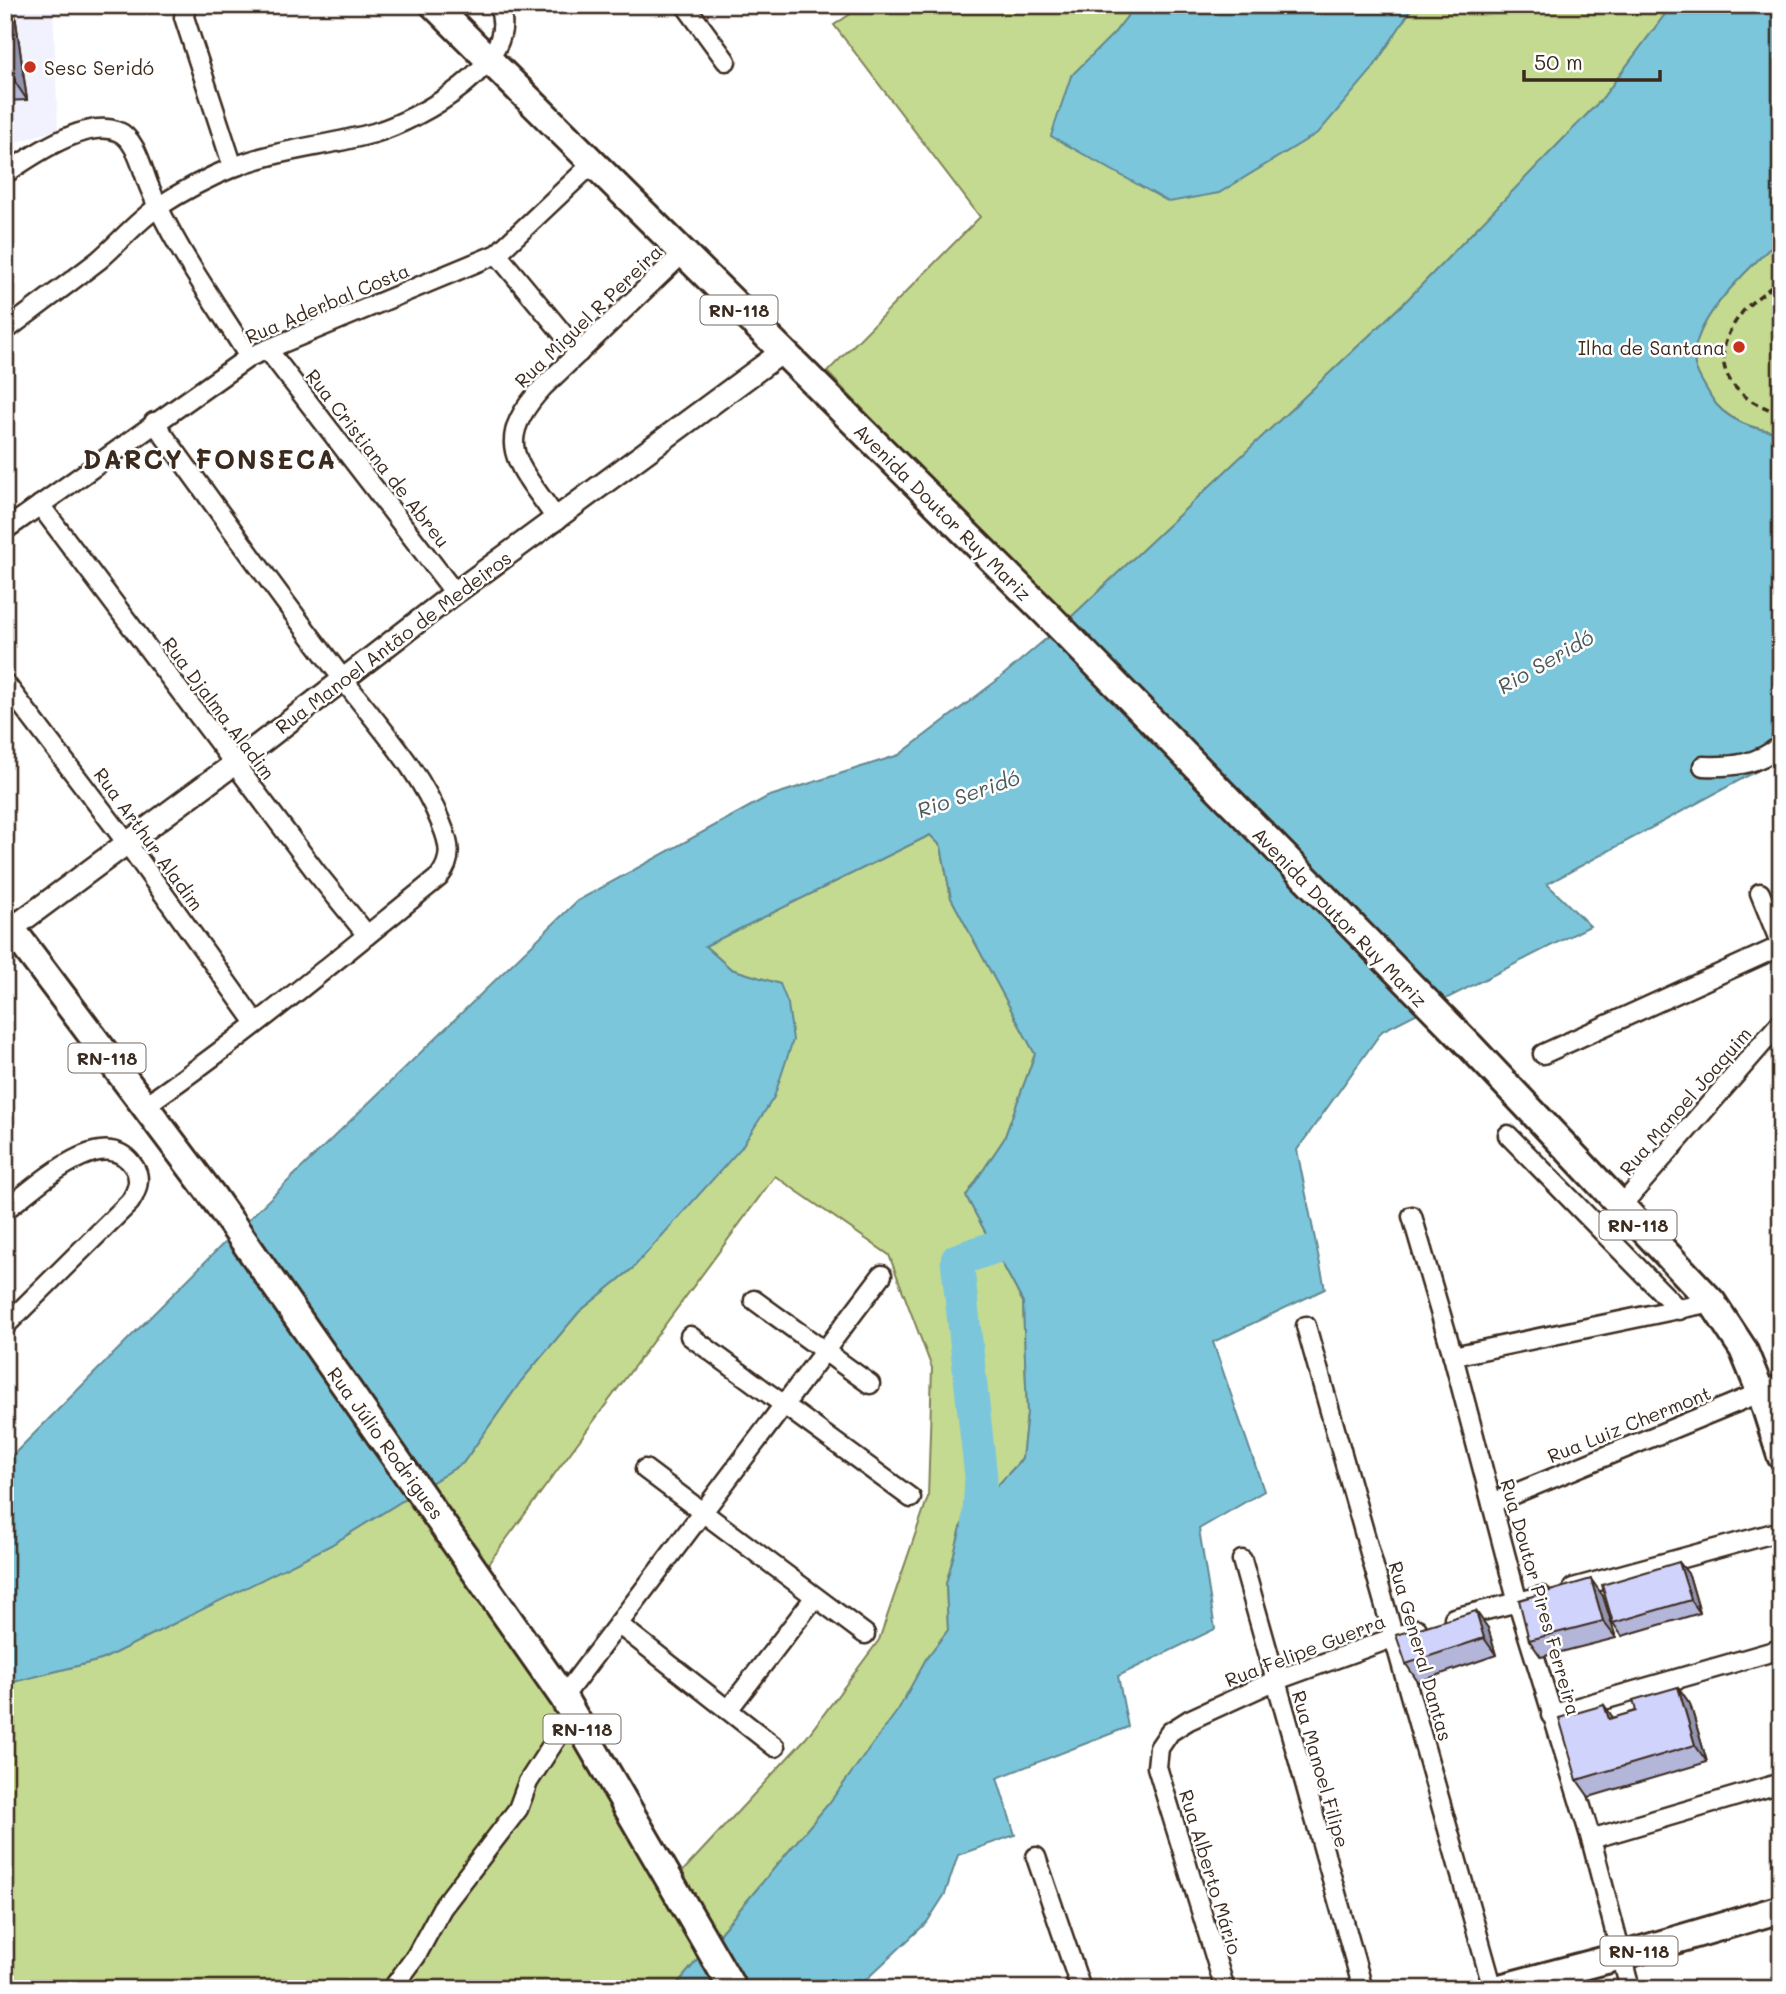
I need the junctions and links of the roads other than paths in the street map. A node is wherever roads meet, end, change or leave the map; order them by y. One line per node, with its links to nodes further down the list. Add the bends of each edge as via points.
1 (186, 5): 8 (street, via 184,17)
2 (434, 5): 6 (main road, Avenida Doutor Ruy Mariz / RN-118)
3 (498, 5): 6 (street, via 504,20 503,37)
4 (685, 5): 5 (street)
5 (726, 61)
6 (488, 62): 7 (main road, Avenida Doutor Ruy Mariz / RN-118); 8 (street, via 454,92 375,133)
7 (592, 164): 11 (main road, Avenida Doutor Ruy Mariz / RN-118); 12 (street, Rua Aderbal Costa)
8 (233, 167): 10 (street)
9 (5, 174): 10 (street, via 80,133 116,130 130,142)
10 (157, 207): 13 (street, via 100,259); 17 (street)
11 (683, 253): 15 (main road, Avenida Doutor Ruy Mariz / RN-118); 16 (street, Rua Miguel R Pereira)
12 (497, 254): 14 (street, Rua Aderbal Costa); 16 (street)
13 (5, 331)
14 (268, 350): 17 (street, Rua Aderbal Costa); 22 (street, Rua Cristiana de Abreu)
15 (782, 352): 20 (street, Rua Manoel Antão de Medeiros); 39 (main road, Avenida Doutor Ruy Mariz / RN-118, via 1046,613)
16 (579, 353): 20 (street, Rua Miguel R Pereira, via 514,424 518,462)
17 (249, 357): 18 (street, Rua Aderbal Costa)
18 (154, 422): 19 (street, Rua Aderbal Costa); 23 (street)
19 (40, 505): 21 (street, Rua Aderbal Costa); 26 (street, Rua Djalma Aladim)
20 (557, 520): 22 (street, Rua Manoel Antão de Medeiros)
21 (5, 530)
22 (455, 593): 23 (street, Rua Manoel Antão de Medeiros)
23 (343, 680): 26 (street, Rua Manoel Antão de Medeiros); 31 (street, via 410,763 442,824 450,852 449,864 439,877)
24 (5, 683): 28 (street, Rua Arthur Aladim)
25 (1781, 745): 27 (street, via 1753,762)
26 (234, 764): 28 (street, Rua Manoel Antão de Medeiros); 31 (street, Rua Djalma Aladim)
27 (1703, 766)
28 (127, 843): 30 (street, Rua Manoel Antão de Medeiros); 34 (street, Rua Arthur Aladim)
29 (1760, 893): 32 (street)
30 (7, 927): 36 (main road, Rua Júlio Rodrigues / RN-118)
31 (368, 935): 34 (street)
32 (1781, 946): 35 (street)
33 (1781, 1022): 39 (street, Rua Manoel Joaquim)
34 (256, 1023): 36 (street)
35 (1543, 1054)
36 (143, 1107): 67 (main road, Rua Júlio Rodrigues / RN-118, via 211,1194)
37 (1508, 1135): 44 (street)
38 (7, 1204): 45 (street, via 87,1153 107,1148 131,1162 139,1182 130,1202)
39 (1621, 1206): 43 (main road, RN-118)
40 (1412, 1216): 49 (street, Rua Doutor Pires Ferreira)
41 (882, 1275): 48 (street)
42 (754, 1300): 48 (street)
43 (1712, 1302): 44 (street); 51 (main road, RN-118)
44 (1679, 1310): 49 (street)
45 (5, 1326)
46 (1306, 1326): 64 (street, Rua General Dantas)
47 (690, 1336): 52 (street)
48 (824, 1350): 50 (street); 52 (street)
49 (1453, 1356): 56 (street, Rua Doutor Pires Ferreira)
50 (870, 1384)
51 (1771, 1388): 53 (main road, RN-118); 56 (street, Rua Luiz Chermont)
52 (783, 1404): 55 (street); 57 (street)
53 (1781, 1456)
54 (645, 1469): 57 (street)
55 (911, 1498)
56 (1492, 1503): 61 (street, Rua Doutor Pires Ferreira)
57 (702, 1513): 60 (street); 62 (street)
58 (1781, 1531): 61 (street, Rua Felipe Guerra)
59 (1242, 1560): 66 (street, Rua Manoel Filipe)
60 (815, 1597): 63 (street); 68 (street)
61 (1518, 1603): 64 (street, Rua Felipe Guerra); 69 (street, Rua Doutor Pires Ferreira)
62 (618, 1624): 67 (street); 68 (street)
63 (865, 1634)
64 (1396, 1636): 66 (street, Rua Felipe Guerra); 82 (street, Rua General Dantas)
65 (1781, 1648): 69 (street)
66 (1274, 1681): 71 (street, Rua Felipe Guerra, via 1170,1732 1159,1748); 81 (street, Rua Manoel Filipe)
67 (568, 1705): 77 (street, via 518,1809 442,1908); 78 (main road, Rua Júlio Rodrigues / RN-118)
68 (729, 1710): 70 (street)
69 (1552, 1715): 73 (street, Rua Doutor Pires Ferreira)
70 (775, 1747)
71 (1157, 1767): 80 (street, Rua Alberto Mário)
72 (1781, 1783): 73 (street)
73 (1591, 1839): 76 (street, Rua Doutor Pires Ferreira)
74 (1036, 1857): 79 (street)
75 (1781, 1909): 76 (main road, RN-118)
76 (1621, 1956): 82 (main road, RN-118); 83 (street, Rua Doutor Pires Ferreira)
77 (393, 1989)
78 (733, 1989)
79 (1082, 1989)
80 (1225, 1989)
81 (1363, 1989)
82 (1494, 1989)
83 (1630, 1989)

